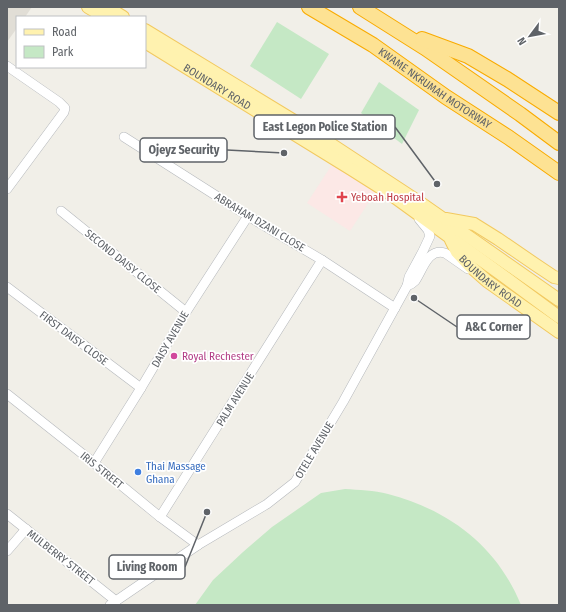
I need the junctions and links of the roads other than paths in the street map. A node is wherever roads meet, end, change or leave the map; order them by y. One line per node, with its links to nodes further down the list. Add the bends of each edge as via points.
1 (88, 7): 5 (main road)
2 (107, 7): 6 (main road)
3 (309, 7): 14 (highway, KWAME NKRUMAH MOTORWAY, via 373,45)
4 (360, 7): 7 (highway)
5 (103, 16)
6 (121, 16)
7 (395, 29): 11 (highway, via 468,56); 13 (highway, via 514,109)
8 (146, 31): 19 (main road, BOUNDARY ROAD, via 314,133)
9 (146, 43): 16 (main road, BOUNDARY ROAD)
10 (7, 66): 15 (street, via 65,108)
11 (559, 114)
12 (124, 137): 18 (street, ABRAHAM DZANI CLOSE)
13 (559, 143)
14 (559, 173)
15 (7, 189)
16 (412, 209): 20 (main road, BOUNDARY ROAD); 24 (street, OTELE AVENUE, via 430,236)
17 (61, 211): 28 (street, SECOND DAISY CLOSE)
18 (248, 216): 21 (street, ABRAHAM DZANI CLOSE); 28 (street, DAISY AVENUE)
19 (441, 217): 22 (main road, BOUNDARY ROAD, via 474,224); 26 (main road, BOUNDARY ROAD)
20 (450, 237): 23 (main road, BOUNDARY ROAD, via 457,252); 29 (main road, BOUNDARY ROAD)
21 (322, 260): 27 (street, ABRAHAM DZANI CLOSE); 35 (street, PALM AVENUE)
22 (559, 278)
23 (487, 281): 24 (street, OTELE AVENUE, via 440,252 434,253 427,260 414,282); 30 (main road, BOUNDARY ROAD)
24 (407, 286): 27 (street, OTELE AVENUE)
25 (7, 287): 31 (street, FIRST DAISY CLOSE)
26 (559, 300)
27 (395, 308): 37 (street, OTELE AVENUE, via 295,482 267,504)
28 (186, 312): 31 (street, DAISY AVENUE)
29 (559, 317)
30 (559, 332)
31 (142, 388): 33 (street, DAISY AVENUE)
32 (7, 394): 33 (street, IRIS STREET)
33 (94, 463): 35 (street, IRIS STREET)
34 (7, 514): 36 (street, MULBERRY STREET)
35 (160, 517): 37 (street, IRIS STREET)
36 (26, 529): 38 (street); 39 (street, MULBERRY STREET)
37 (198, 545): 39 (street, OTELE AVENUE)
38 (7, 551)
39 (113, 603)

